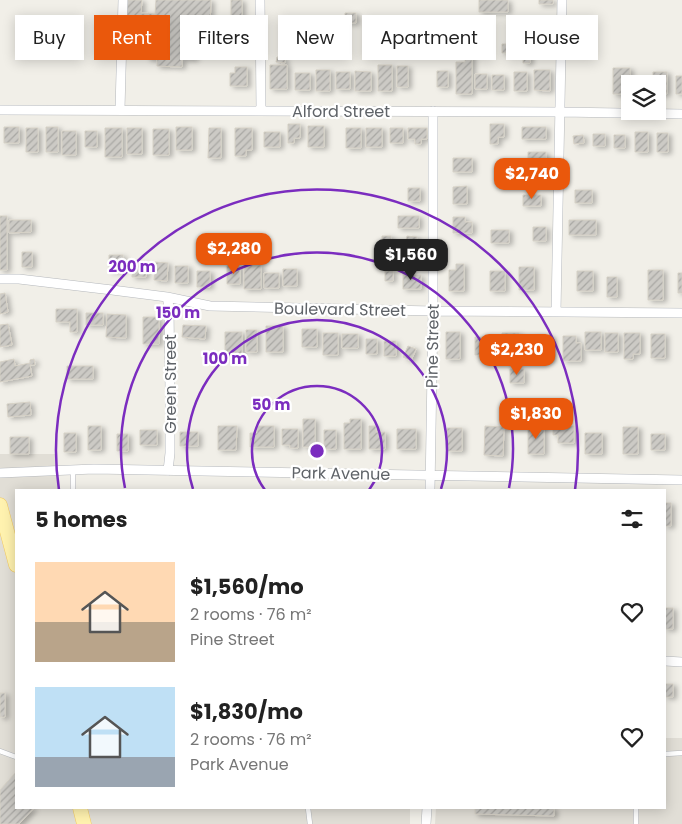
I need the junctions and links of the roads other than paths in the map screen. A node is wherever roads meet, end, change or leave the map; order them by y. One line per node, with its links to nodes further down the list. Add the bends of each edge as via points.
1 (123, 0): 4 (street)
2 (260, 0): 6 (street)
3 (562, 0): 8 (street)
4 (120, 109): 5 (street, Alford Street); 6 (street, Alford Street)
5 (0, 110)
6 (261, 110): 7 (street, Alford Street)
7 (433, 111): 8 (street, Alford Street); 12 (street, Pine Street)
8 (560, 112): 9 (street, Alford Street); 13 (street)
9 (682, 114)
10 (0, 279): 11 (street, Boulevard Street)
11 (166, 297): 12 (street, Boulevard Street, via 210,306); 16 (street, Green Street, via 169,308 170,391)
12 (433, 311): 13 (street, Boulevard Street); 18 (street, Pine Street)
13 (556, 312): 14 (street, Boulevard Street)
14 (682, 313)
15 (73, 469): 16 (street, Park Avenue); 17 (street, Park Avenue); 20 (lane)
16 (168, 471): 18 (street, Park Avenue)
17 (0, 473)
18 (430, 475): 19 (street, Park Avenue); 21 (street, Pine Street)
19 (682, 480)
20 (73, 489)
21 (430, 489)
22 (0, 505): 23 (main road)
23 (15, 561)
24 (666, 661): 25 (street)
25 (682, 662)
26 (0, 751): 29 (lane)
27 (682, 753): 28 (lane)
28 (666, 754)
29 (15, 758)
30 (80, 809): 34 (main road)
31 (308, 809): 35 (lane)
32 (427, 809): 36 (street)
33 (636, 809): 37 (lane)
34 (84, 824)
35 (310, 824)
36 (426, 824)
37 (636, 824)

